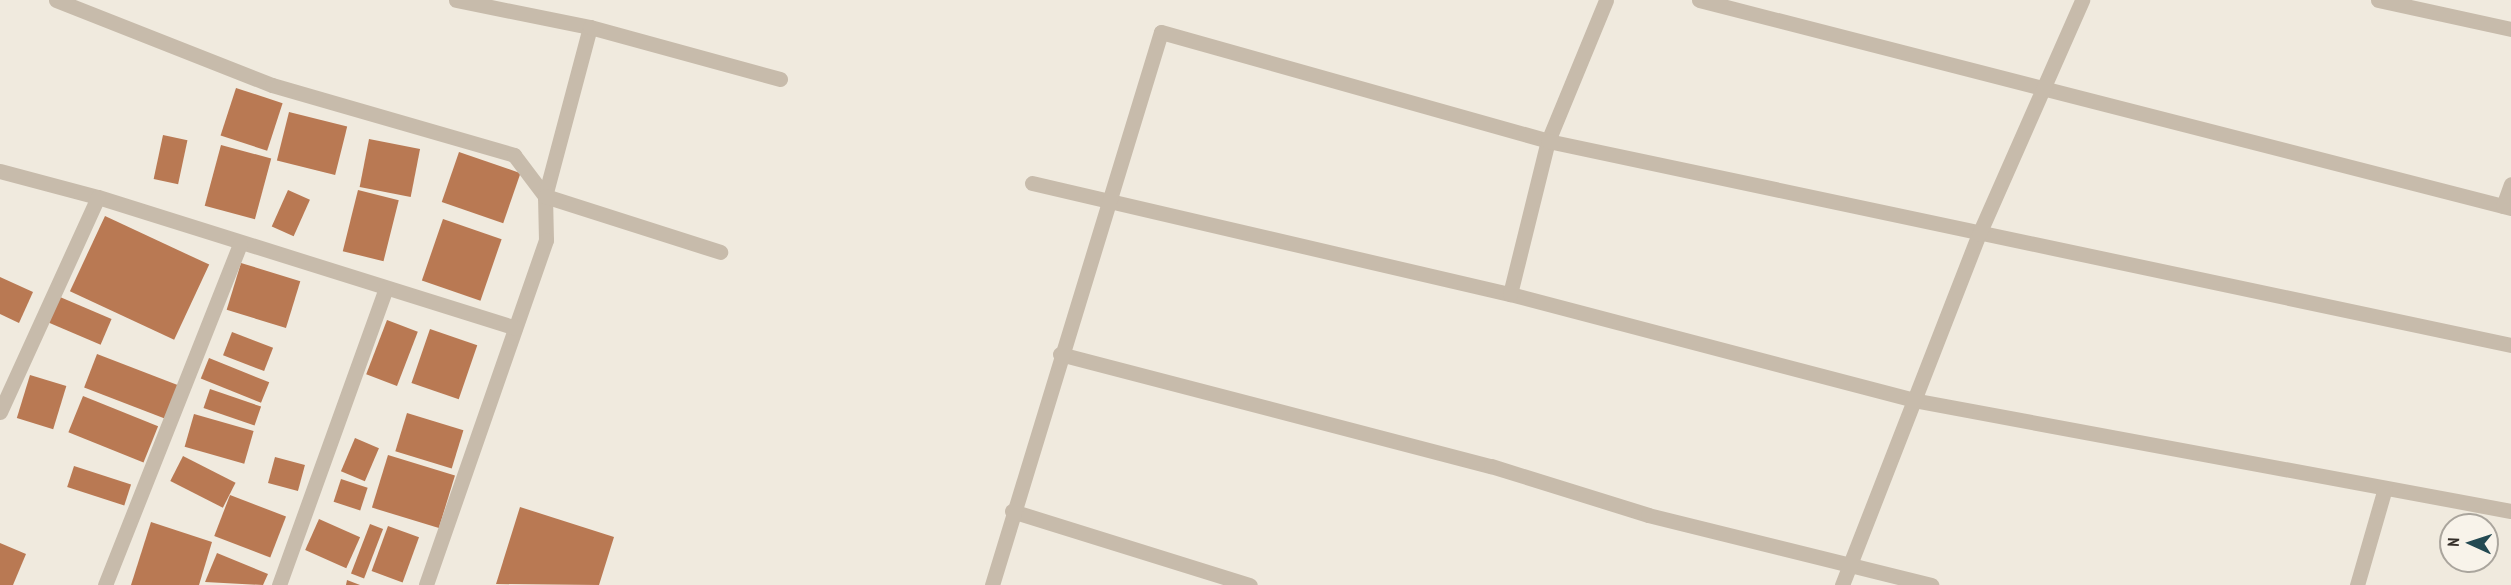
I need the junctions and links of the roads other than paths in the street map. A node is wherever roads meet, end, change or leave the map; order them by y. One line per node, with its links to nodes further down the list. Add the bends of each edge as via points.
1 (56, 0): 15 (street, via 272,85 514,155)
2 (456, 0): 7 (street)
3 (1606, 0): 11 (street)
4 (1699, 0): 10 (street)
5 (2082, 0): 10 (street)
6 (2378, 0): 8 (street)
7 (590, 27): 9 (street); 15 (street)
8 (2511, 29)
9 (780, 79)
10 (2042, 90): 18 (street); 19 (street)
11 (1548, 141): 17 (street, via 1161,32); 19 (street); 23 (street)
12 (0, 171): 16 (street)
13 (1032, 183): 17 (street)
14 (2511, 184): 18 (street)
15 (545, 196): 21 (street); 24 (street, via 546,240)
16 (98, 197): 20 (street); 28 (street)
17 (1109, 198): 23 (street); 26 (street)
18 (2507, 207)
19 (1979, 234): 25 (street); 27 (street)
20 (240, 244): 22 (street); 33 (street)
21 (720, 252)
22 (386, 288): 24 (street); 34 (street)
23 (1510, 294): 27 (street)
24 (515, 328): 35 (street)
25 (2511, 345)
26 (1060, 354): 30 (street); 32 (street, via 1491,466 1648,514)
27 (1913, 400): 29 (street); 32 (street)
28 (0, 412)
29 (2385, 488): 31 (street); 40 (street)
30 (1012, 511): 36 (street); 37 (street)
31 (2511, 511)
32 (1849, 565): 38 (street); 39 (street)
33 (105, 585)
34 (279, 585)
35 (426, 585)
36 (992, 585)
37 (1250, 585)
38 (1842, 585)
39 (1932, 585)
40 (2357, 585)

